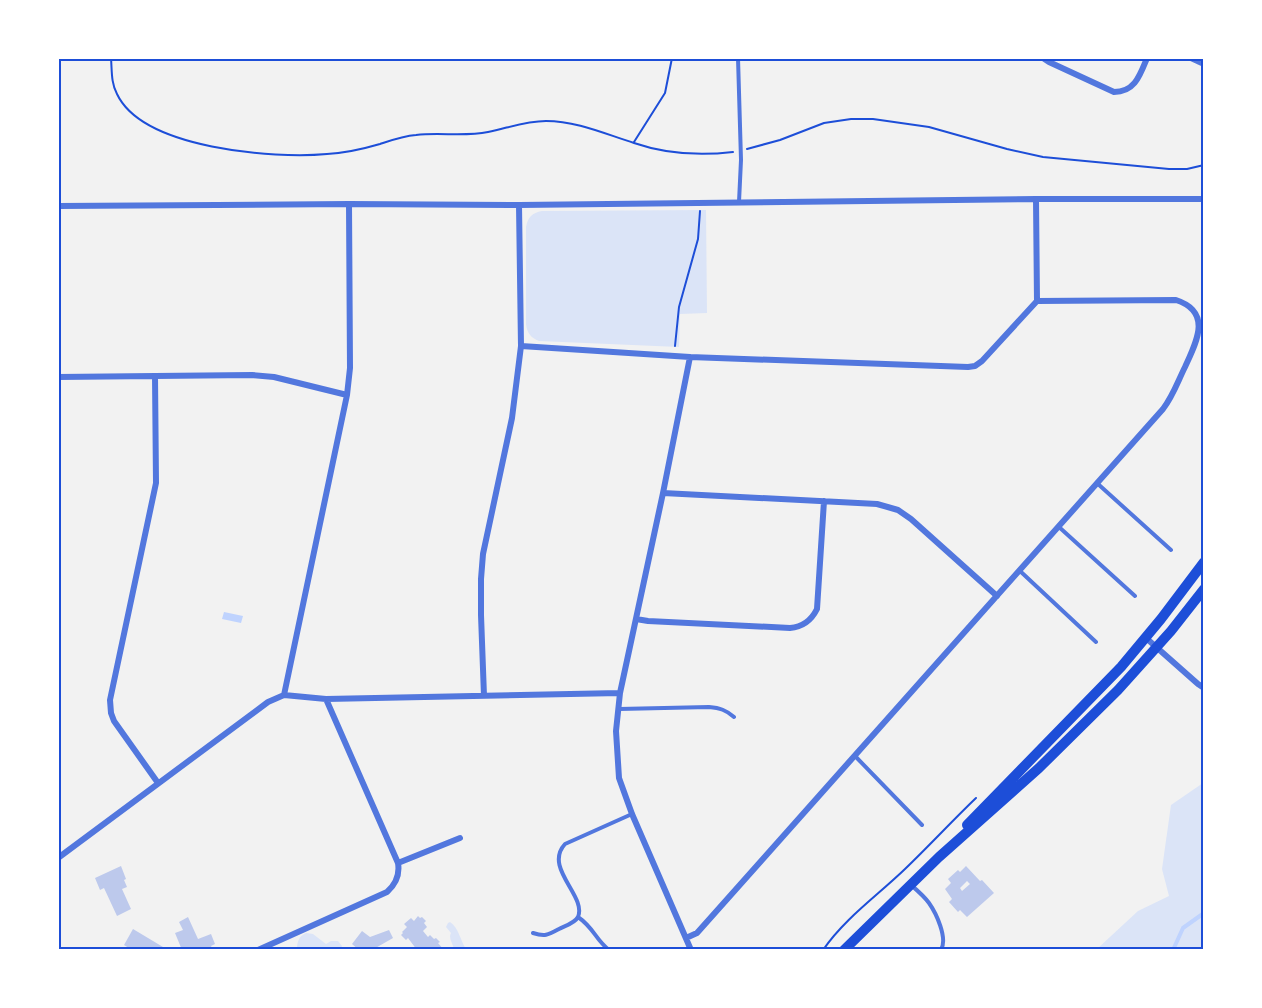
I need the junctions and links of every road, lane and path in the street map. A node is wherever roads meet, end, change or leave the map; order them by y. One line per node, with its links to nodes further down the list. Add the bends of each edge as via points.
1 (111, 58): 8 (path, via 117,96 132,113 151,126 220,149 286,156 328,154 406,136 471,135 536,121 578,126)
2 (672, 58): 8 (path, via 664,93)
3 (738, 58): 9 (lane)
4 (1043, 58): 5 (street, via 1109,91 1120,92 1134,85)
5 (1147, 58)
6 (1191, 58): 7 (street)
7 (1203, 64)
8 (634, 143): 9 (path, via 685,154)
9 (741, 151): 10 (path, via 824,123 873,119 939,129 1043,157 1187,170); 13 (lane)
10 (1203, 165)
11 (1036, 199): 12 (street); 13 (street); 18 (street)
12 (1203, 199)
13 (739, 202): 14 (street)
14 (701, 203): 16 (street); 20 (path, via 698,239 679,307)
15 (349, 204): 16 (street); 17 (street); 24 (street)
16 (519, 205): 19 (street)
17 (58, 206)
18 (1037, 301): 21 (street, via 975,366); 25 (street, via 1176,300 1191,308 1197,319 1197,339 1169,402)
19 (521, 346): 20 (street); 42 (street, via 512,418 483,554)
20 (674, 355): 21 (street)
21 (690, 357): 26 (street)
22 (155, 376): 23 (street); 24 (street, via 274,377); 47 (street, via 156,483 110,707 114,721)
23 (58, 377)
24 (347, 395): 41 (street)
25 (1097, 483): 28 (street); 29 (lane)
26 (663, 493): 27 (street); 35 (street)
27 (824, 501): 33 (street, via 877,504 898,510); 35 (street, via 817,609 802,626)
28 (1059, 526): 31 (street); 34 (lane)
29 (1172, 549)
30 (1203, 562): 36 (main road)
31 (1020, 570): 33 (street); 37 (lane)
32 (1203, 588): 38 (main road)
33 (997, 596): 46 (street)
34 (1135, 596)
35 (636, 619): 40 (street)
36 (1146, 638): 38 (street); 52 (main road)
37 (1096, 642)
38 (1156, 648): 39 (street); 52 (main road, via 1039,768)
39 (1203, 688)
40 (620, 693): 42 (street); 44 (street)
41 (284, 694): 43 (street); 47 (street)
42 (484, 696): 43 (street)
43 (326, 699): 54 (street)
44 (619, 709): 45 (lane, via 709,707 721,708); 49 (street, via 619,778)
45 (734, 717)
46 (855, 755): 50 (lane); 58 (street, via 697,933)
47 (158, 783): 53 (street)
48 (979, 795): 62 (path, via 860,908)
49 (632, 814): 56 (lane, via 560,849 559,863 577,903); 58 (street)
50 (922, 825)
51 (460, 838): 54 (street)
52 (939, 857): 55 (main road)
53 (58, 858)
54 (398, 863): 59 (street, via 396,882 387,892)
55 (911, 885): 63 (main road); 64 (lane, via 933,908 944,937)
56 (578, 917): 57 (lane, via 549,935); 60 (lane)
57 (533, 933)
58 (686, 938): 61 (street)
59 (258, 950)
60 (609, 950)
61 (691, 950)
62 (822, 950)
63 (844, 950)
64 (941, 950)

